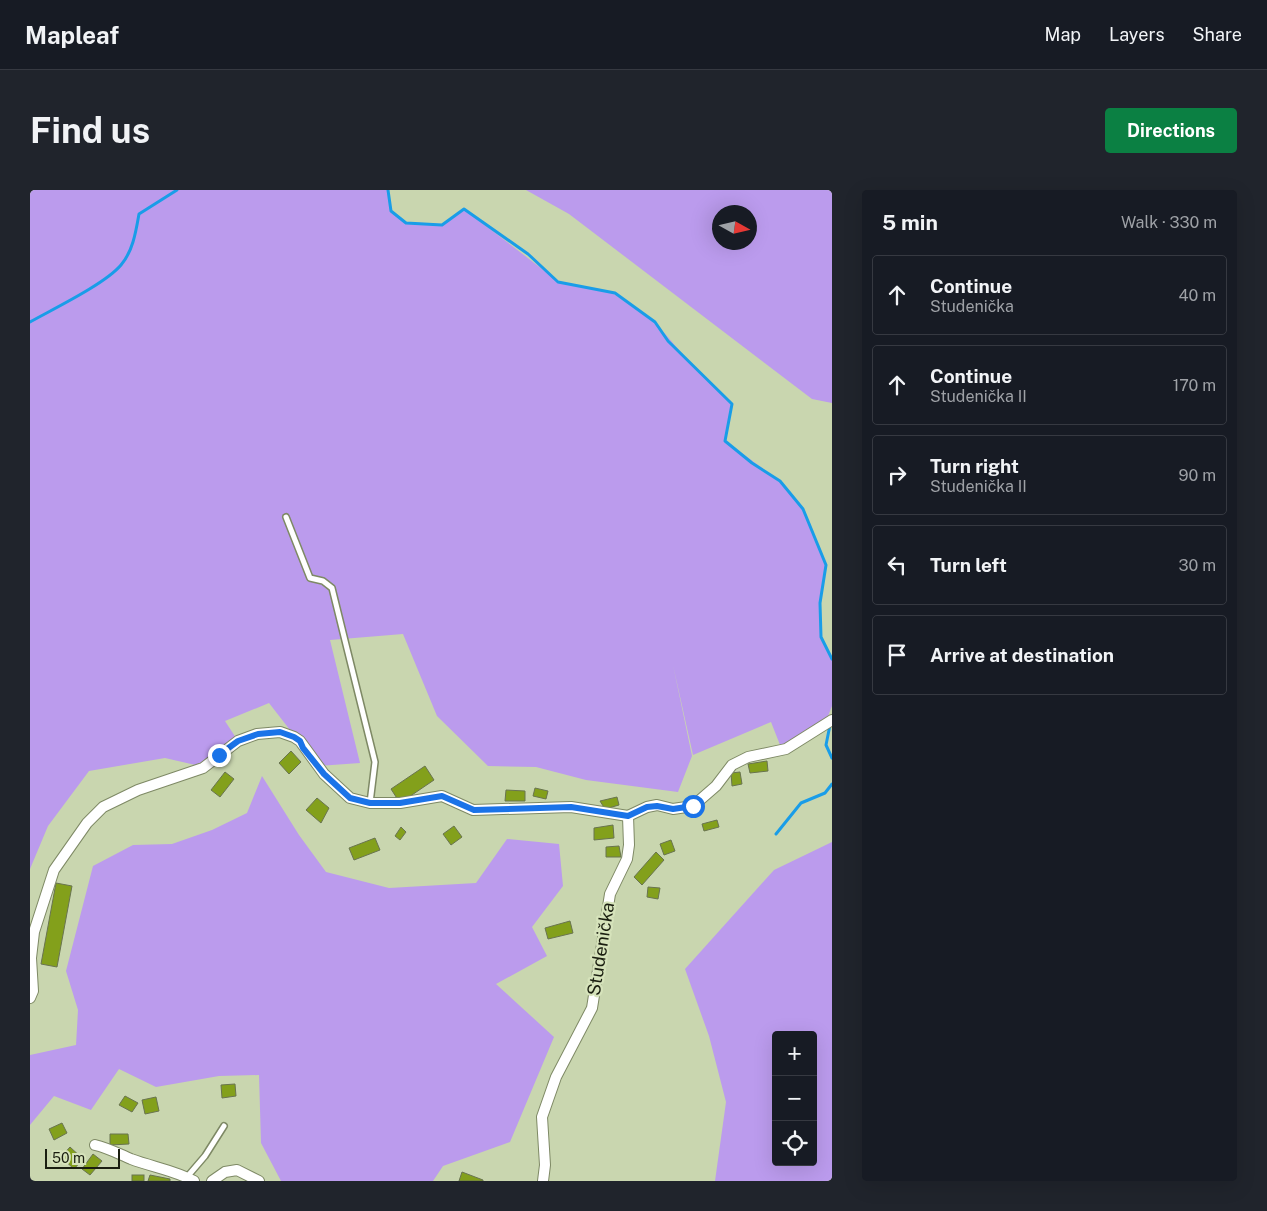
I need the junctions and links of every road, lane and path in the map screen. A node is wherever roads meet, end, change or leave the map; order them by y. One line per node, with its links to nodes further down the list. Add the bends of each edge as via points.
1 (286, 517): 3 (lane, via 310,578 323,581 332,588 375,762)
2 (828, 723): 4 (street, via 786,749 732,764 716,786 693,806 673,809 647,807)
3 (370, 803): 4 (street, via 400,803 442,796 474,810 571,807); 5 (street, via 350,798 324,774 300,741 280,732 258,734 238,741 203,768 138,790 103,807 87,823 54,870 34,932 31,958 33,991)
4 (628, 816): 11 (street, Studenička, via 627,859 610,894 592,1008 556,1077 542,1117)
5 (30, 998)
6 (224, 1126): 8 (lane)
7 (95, 1144): 8 (street)
8 (191, 1179)
9 (212, 1181): 10 (street, via 225,1172 237,1170)
10 (259, 1181)
11 (543, 1181)

